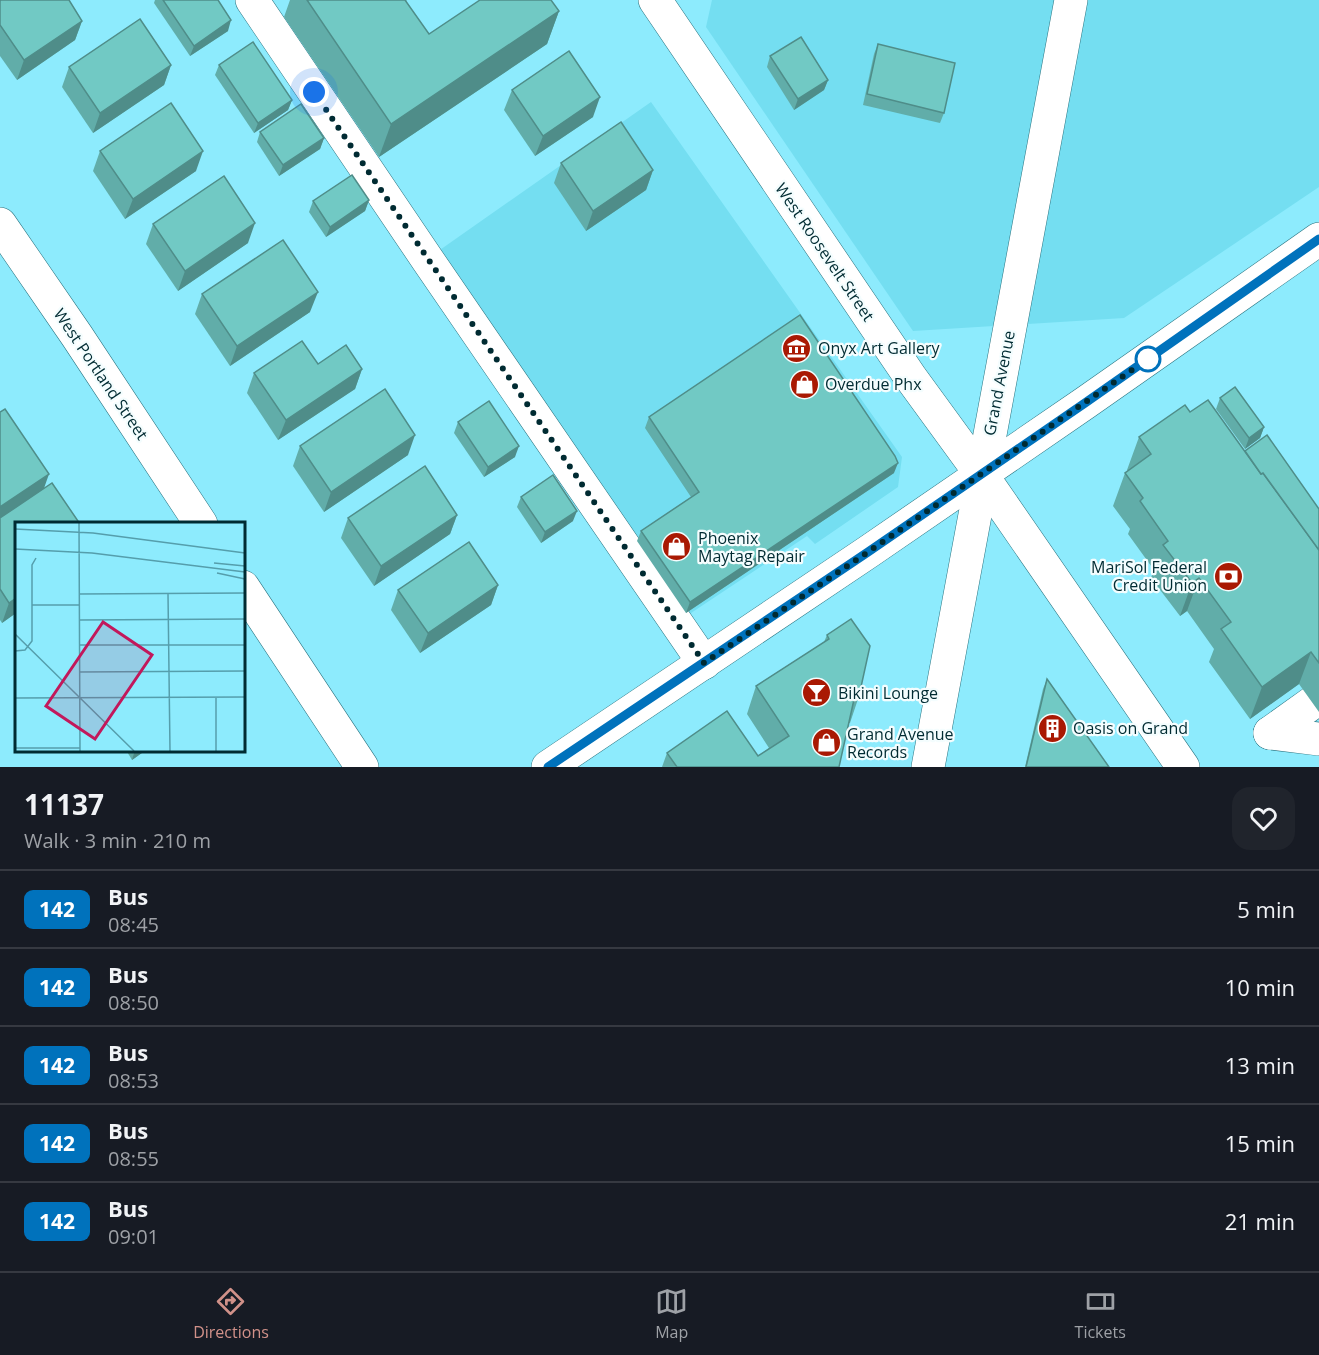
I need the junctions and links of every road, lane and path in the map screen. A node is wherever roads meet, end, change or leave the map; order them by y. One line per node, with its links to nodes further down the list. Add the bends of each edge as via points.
1 (252, 0): 9 (street)
2 (655, 0): 6 (street, West Roosevelt Street, via 911,378)
3 (1071, 0): 6 (street, Grand Avenue)
4 (0, 224): 7 (street, West Portland Street)
5 (1319, 239): 6 (street)
6 (981, 474): 9 (street); 14 (street, Grand Avenue); 15 (street, West Roosevelt Street)
7 (200, 522)
8 (244, 589): 12 (street)
9 (704, 663): 13 (street)
10 (1312, 703): 11 (street, via 1270,734)
11 (1319, 739)
12 (362, 767)
13 (548, 767)
14 (927, 767)
15 (1183, 767)

